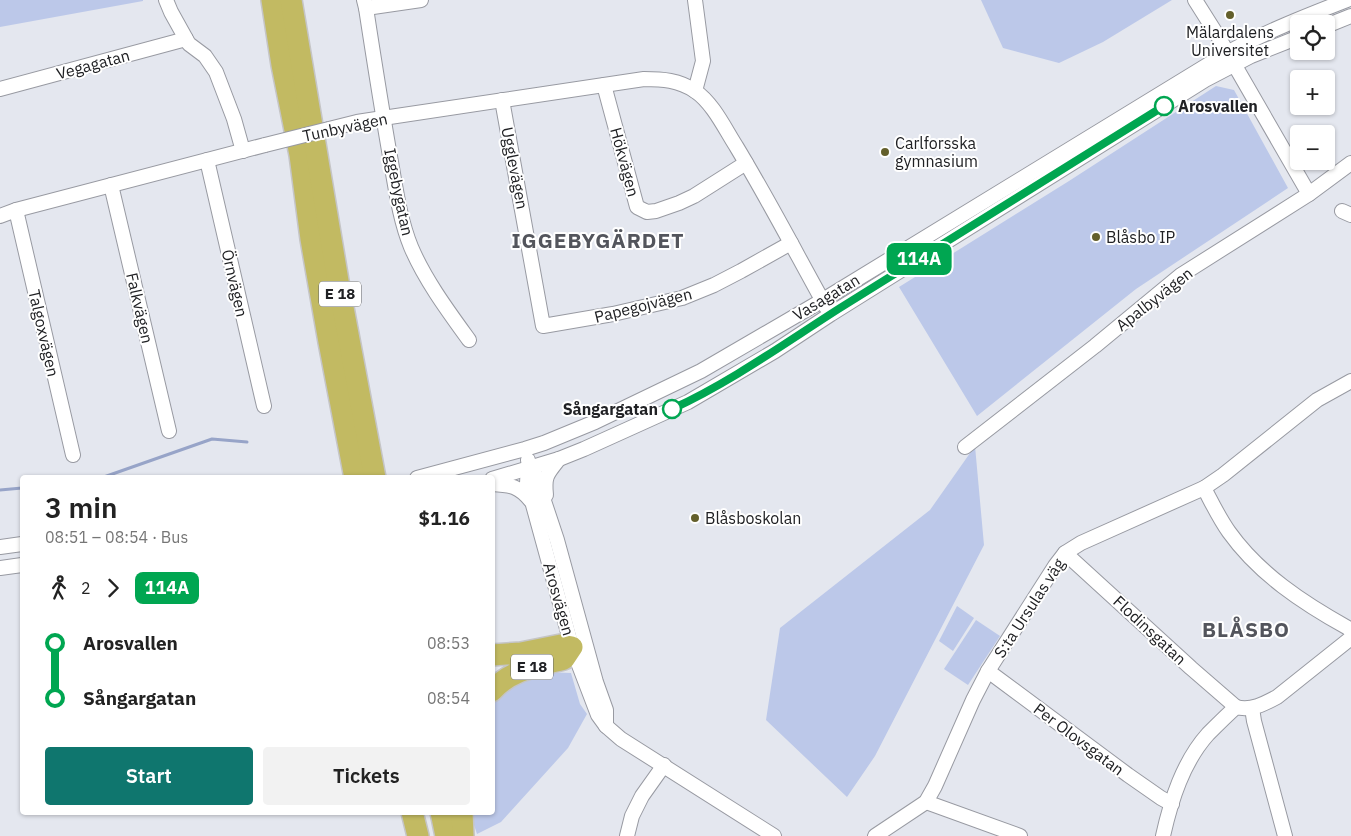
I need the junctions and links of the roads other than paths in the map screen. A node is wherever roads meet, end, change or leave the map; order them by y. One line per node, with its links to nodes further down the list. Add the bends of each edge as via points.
1 (166, 0): 11 (street)
2 (272, 0): 35 (highway, E 18)
3 (291, 0): 43 (highway, E 18)
4 (421, 0): 8 (street)
5 (695, 0): 16 (street, via 703,61)
6 (1195, 0): 13 (street)
7 (1347, 0): 13 (street, Vasagatan, via 1247,42)
8 (365, 4): 18 (street, Iggebygatan)
9 (1351, 16): 10 (street)
10 (1335, 22)
11 (186, 39): 15 (street, Vegagatan); 19 (street, via 205,56 216,72)
12 (1290, 41): 13 (street, Vasagatan, via 1251,56)
13 (1231, 59): 24 (street); 28 (street, Vasagatan); 29 (street, Vasagatan, via 1205,80)
14 (604, 85): 16 (street, Tunbyvägen, via 644,79 669,80); 17 (street, Tunbyvägen); 21 (street, Hökvägen, via 637,208 656,211 679,203)
15 (0, 89)
16 (695, 91): 21 (street, via 706,100)
17 (502, 100): 18 (street, Tunbyvägen); 30 (street, Ugglevägen)
18 (384, 118): 19 (street, Tunbyvägen, bridge); 31 (street, Iggebygatan, via 399,207 410,246)
19 (243, 151): 20 (street, Tunbyvägen)
20 (207, 160): 23 (street, Tunbyvägen); 33 (street, Örnvägen)
21 (746, 163): 27 (street)
22 (1351, 163): 24 (street, Apalbyvägen)
23 (111, 186): 25 (street, Tunbyvägen); 34 (street, Falkvägen)
24 (1309, 194): 36 (street, Apalbyvägen, via 1181,275)
25 (16, 210): 26 (street, Tunbyvägen); 38 (street, Talgoxvägen)
26 (0, 216)
27 (791, 243): 28 (street); 30 (street, Papegojvägen, via 714,285 682,298)
28 (822, 300): 29 (street); 37 (street, Vasagatan, via 701,371 595,422)
29 (831, 314): 39 (street, Vasagatan, via 688,402)
30 (543, 326)
31 (469, 340)
32 (1351, 381): 47 (street, S:ta Ursulas väg, via 1317,400)
33 (264, 406)
34 (169, 431)
35 (348, 445): 41 (highway, E 18); 42 (highway, E 18)
36 (965, 447)
37 (525, 449): 40 (street, Arosvägen); 44 (street, Vasagatan)
38 (73, 455)
39 (559, 459): 40 (street, Vasagatan); 49 (street, via 545,480)
40 (530, 467): 45 (street, Vasagatan); 48 (street, Arosvägen, via 526,483); 49 (street, Arosvägen)
41 (344, 475)
42 (369, 475)
43 (370, 475)
44 (428, 475)
45 (495, 478)
46 (495, 484): 48 (street, via 518,488)
47 (1204, 488): 52 (street, S:ta Ursulas väg); 55 (street, via 1215,510 1249,556 1292,594)
48 (532, 503): 57 (street, Arosvägen)
49 (547, 511): 57 (street, Arosvägen, via 557,540)
50 (20, 544): 51 (street)
51 (0, 547)
52 (1065, 553): 59 (street, S:ta Ursulas väg); 61 (street, Flodinsgatan)
53 (20, 565): 54 (street)
54 (0, 568)
55 (1351, 632)
56 (1351, 638): 62 (street, via 1277,697)
57 (579, 645): 58 (highway, E 18); 60 (highway, E 18, via 564,659 516,672); 63 (street, Arosvägen, via 598,715 621,739)
58 (495, 655)
59 (988, 671): 64 (street, S:ta Ursulas väg); 65 (street, Per Olovsgatan)
60 (495, 688)
61 (1236, 707): 62 (street); 65 (street, via 1207,735 1193,756 1183,772)
62 (1252, 708): 73 (street)
63 (664, 765): 68 (street, via 642,796 632,816); 69 (street, Arosvägen)
64 (926, 802): 70 (street, S:ta Ursulas väg); 71 (street)
65 (1172, 804): 72 (street)
66 (417, 815): 67 (highway)
67 (439, 827)
68 (628, 836)
69 (774, 836)
70 (875, 836)
71 (1020, 836)
72 (1164, 836)
73 (1285, 836)

